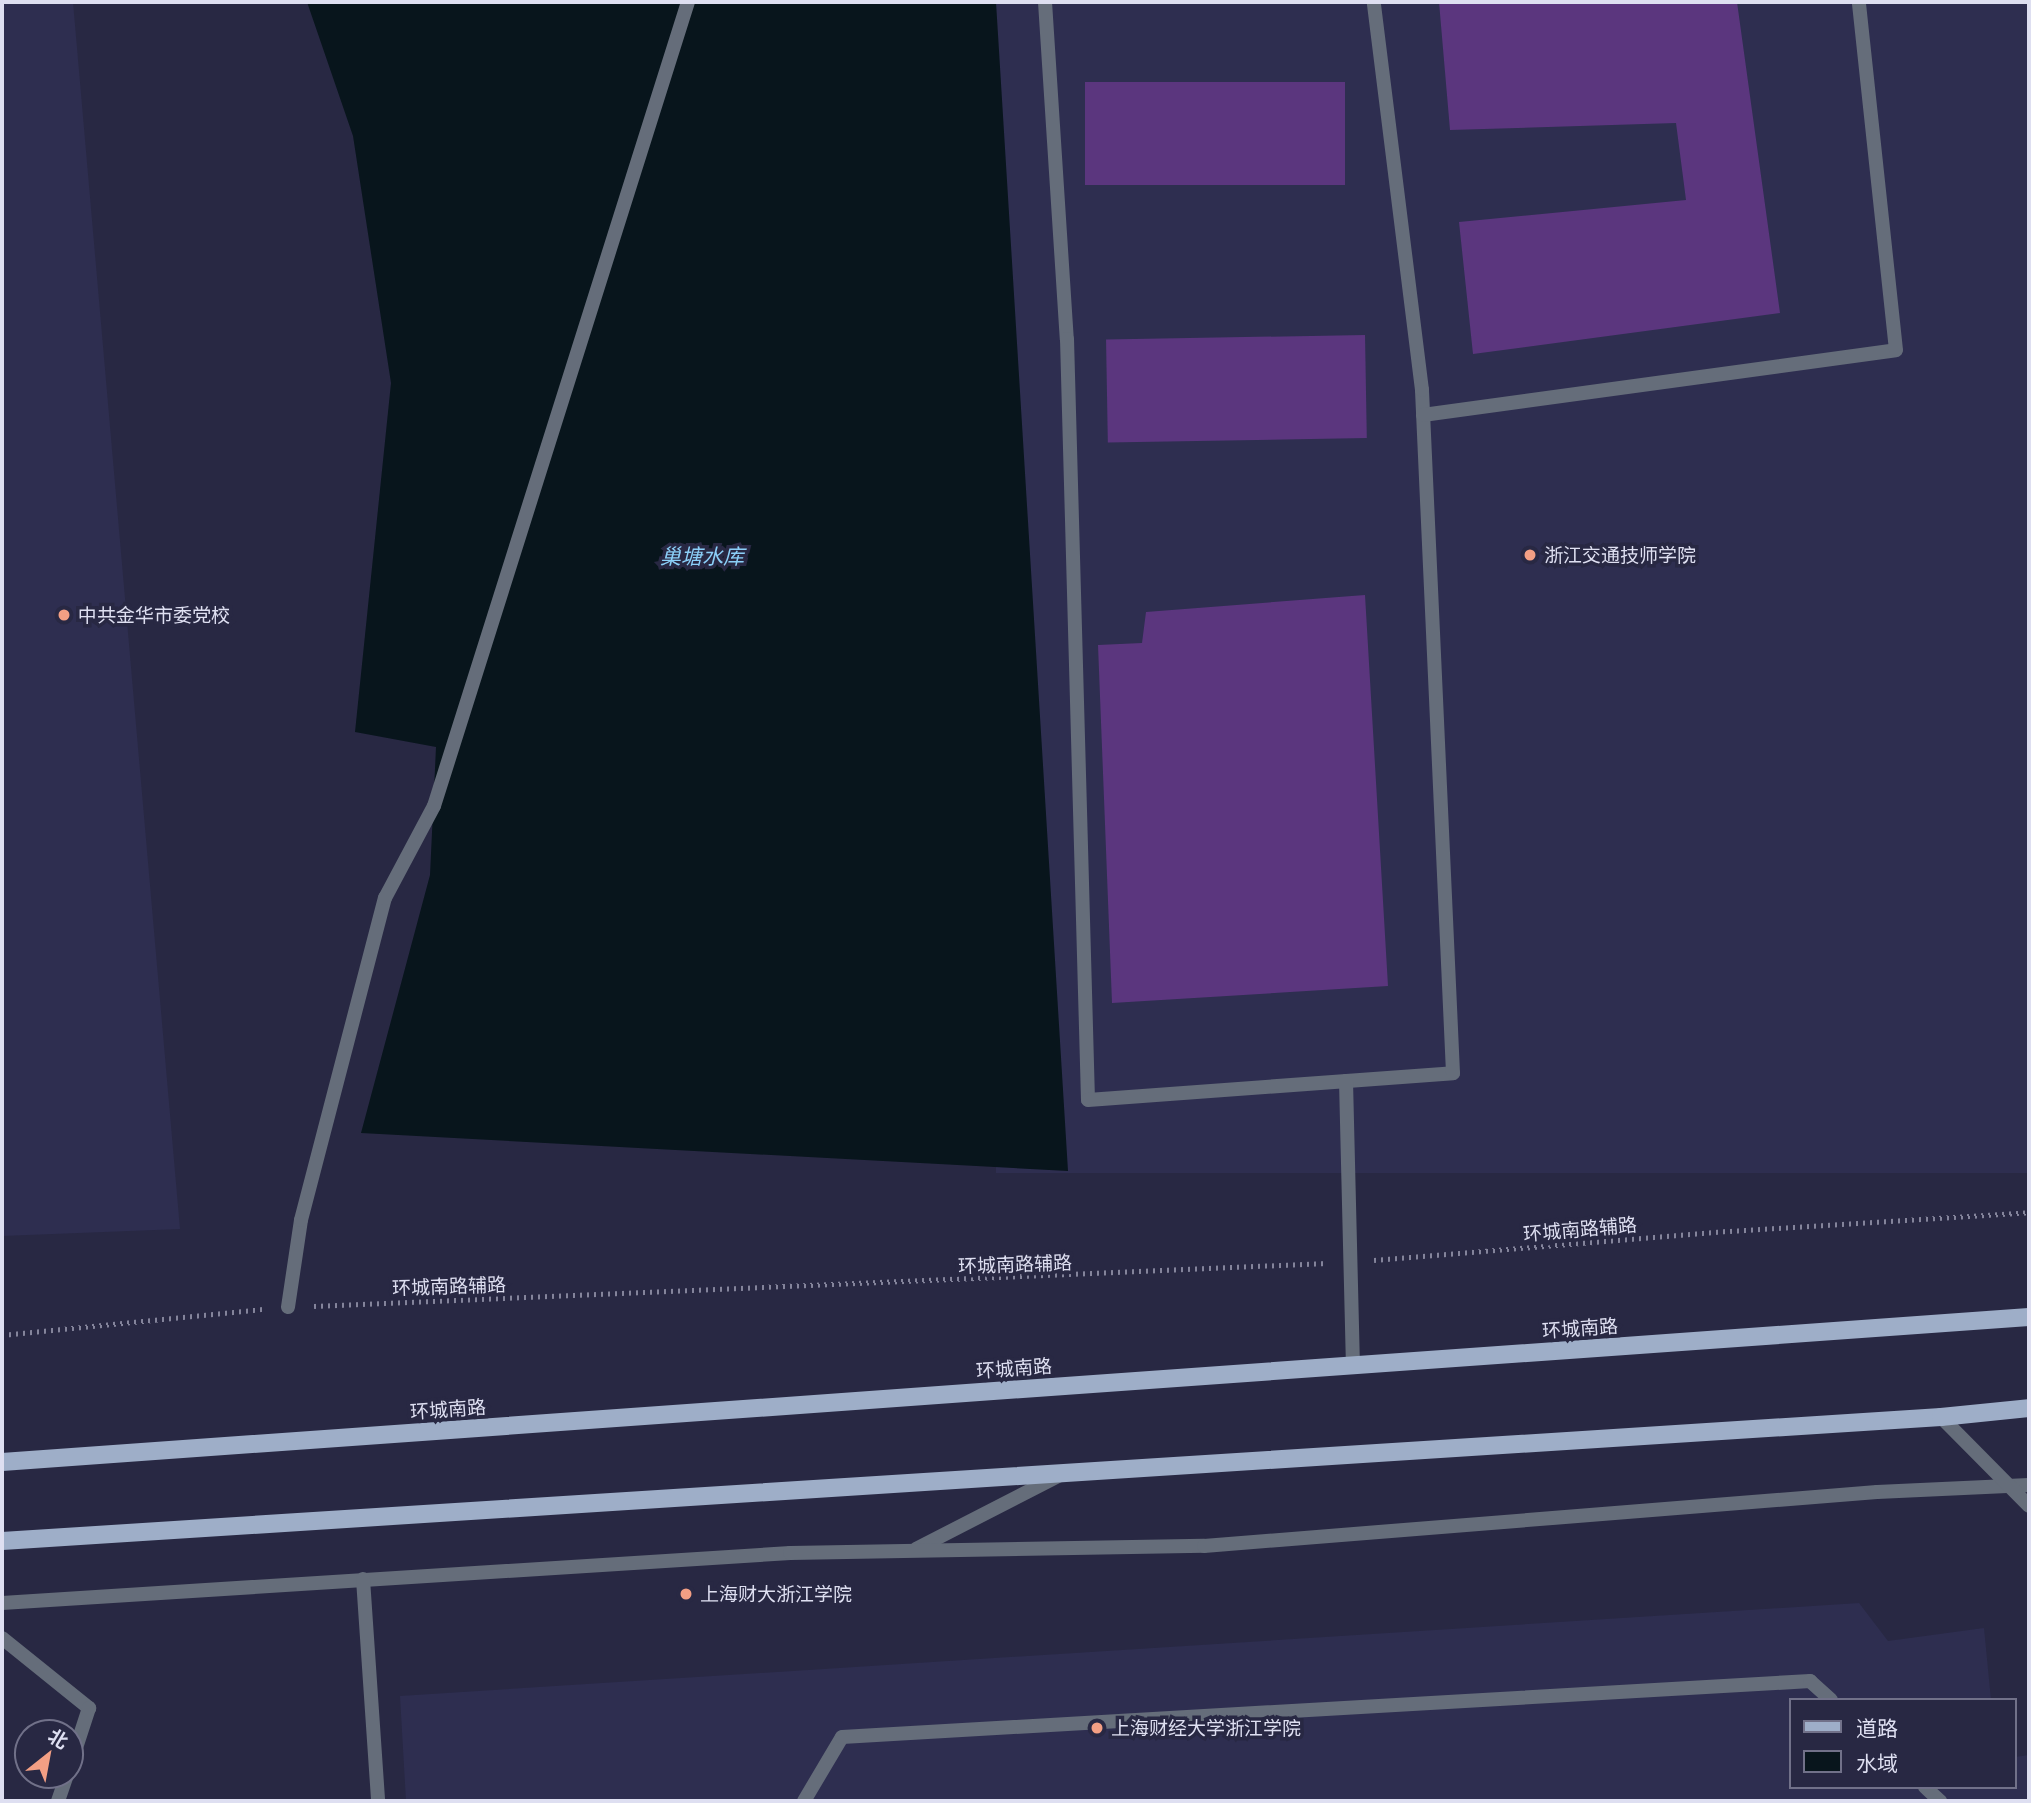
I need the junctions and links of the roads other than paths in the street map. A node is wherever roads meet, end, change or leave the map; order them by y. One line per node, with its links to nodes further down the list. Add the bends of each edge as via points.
1 (688, 2): 7 (street, via 433,806 385,898 301,1220)
2 (1045, 2): 6 (street, via 1067,339 1088,1100)
3 (1374, 2): 5 (street)
4 (1859, 2): 5 (street, via 1896,350)
5 (1423, 415): 6 (street, via 1453,1073)
6 (1346, 1081): 9 (street)
7 (288, 1307)
8 (2029, 1317): 9 (main road, 环城南路)
9 (1353, 1365): 12 (main road, 环城南路)
10 (2029, 1408): 11 (main road)
11 (1941, 1417): 13 (main road); 15 (street)
12 (2, 1462)
13 (1064, 1473): 17 (main road); 18 (street)
14 (2029, 1485): 15 (street)
15 (2009, 1486): 16 (street); 18 (street, via 1877,1492 1204,1546)
16 (2029, 1506)
17 (2, 1541)
18 (912, 1551): 19 (street, via 790,1553)
19 (363, 1580): 20 (street); 25 (street)
20 (2, 1603)
21 (2, 1638): 23 (street, via 89,1708)
22 (1829, 1698): 26 (street, via 1810,1681 842,1737)
23 (84, 1723)
24 (1927, 1789): 27 (street)
25 (379, 1801)
26 (804, 1801)
27 (1941, 1801)

